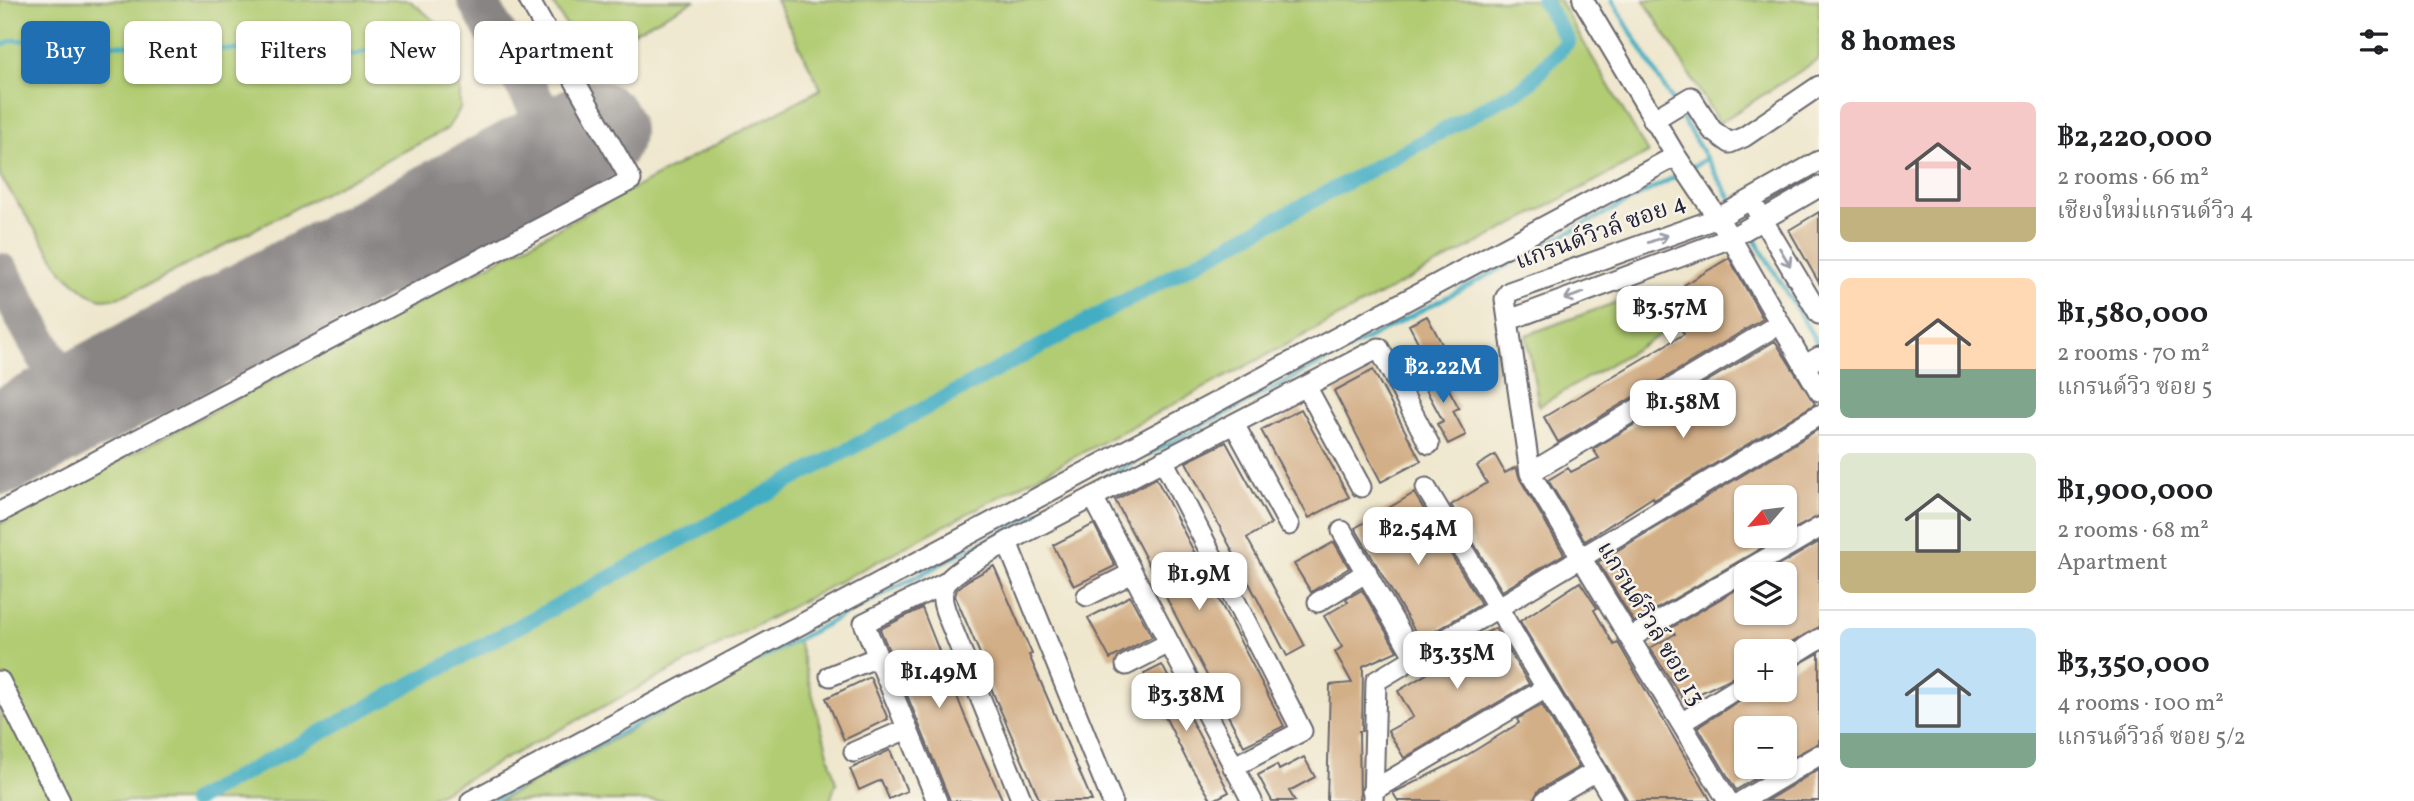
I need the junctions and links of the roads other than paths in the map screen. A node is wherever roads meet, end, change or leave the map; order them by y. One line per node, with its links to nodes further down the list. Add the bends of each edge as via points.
1 (529, 0): 26 (street, via 631,180)
2 (1583, 0): 4 (street)
3 (1819, 86): 4 (street, via 1730,143 1712,130 1691,97)
4 (1653, 120): 6 (street)
5 (1819, 161): 8 (street, แกรนด์วิวล์ ซอย 4)
6 (1682, 164): 9 (street); 57 (street)
7 (1819, 187): 10 (street)
8 (1748, 201): 9 (street, แกรนด์วิวล์ ซอย 4); 10 (street)
9 (1721, 216): 11 (street); 13 (street, แกรนด์วิวล์ ซอย 4, one-way to 9, via 1509,292)
10 (1759, 221): 11 (street); 12 (street, one-way to 12)
11 (1733, 237): 13 (street, one-way to 13); 14 (street)
12 (1818, 310)
13 (1509, 320): 22 (street)
14 (1779, 324): 15 (street); 22 (street)
15 (1812, 361): 17 (street)
16 (1306, 386): 19 (street); 20 (street, via 1379,348); 23 (street)
17 (1819, 391)
18 (1819, 415): 31 (street)
19 (1234, 424): 21 (street); 27 (street)
20 (1429, 444)
21 (1163, 460): 25 (street); 53 (street, via 1302,731)
22 (1530, 473): 31 (street, แกรนด์วิวล์ ซอย 13)
23 (1361, 487)
24 (1426, 488): 37 (street)
25 (1093, 497): 30 (street); 33 (street)
26 (0, 512)
27 (1289, 525)
28 (1819, 528): 38 (street)
29 (1342, 531): 32 (street)
30 (1007, 542): 34 (street); 60 (street)
31 (1581, 557): 37 (street); 38 (street, แกรนด์วิวล์ ซอย 13)
32 (1367, 572): 36 (street); 43 (street)
33 (1132, 573): 35 (street); 40 (street)
34 (945, 583): 42 (street, via 864,623); 59 (street, via 943,602 948,620)
35 (1087, 596)
36 (1318, 602)
37 (1499, 609): 43 (street); 47 (street)
38 (1630, 638): 49 (street, แกรนด์วิวล์ ซอย 13)
39 (1819, 639): 41 (street)
40 (1169, 643): 44 (street); 53 (street)
41 (1797, 653)
42 (878, 657): 45 (street); 50 (street)
43 (1415, 658): 55 (street, via 1376,681)
44 (1126, 665)
45 (830, 676)
46 (0, 681): 56 (street)
47 (1546, 688): 54 (street); 55 (street)
48 (1734, 690): 49 (street)
49 (1681, 723): 64 (street, แกรนด์วิวล์ ซอย 13)
50 (907, 729): 51 (street); 58 (street)
51 (854, 751)
52 (1819, 755): 65 (street)
53 (1233, 767): 61 (street)
54 (1596, 771): 62 (street); 63 (street)
55 (1373, 796)
56 (60, 801)
57 (471, 801)
58 (937, 801)
59 (1022, 801)
60 (1111, 801)
61 (1252, 801)
62 (1545, 801)
63 (1614, 801)
64 (1728, 801)
65 (1742, 801)

